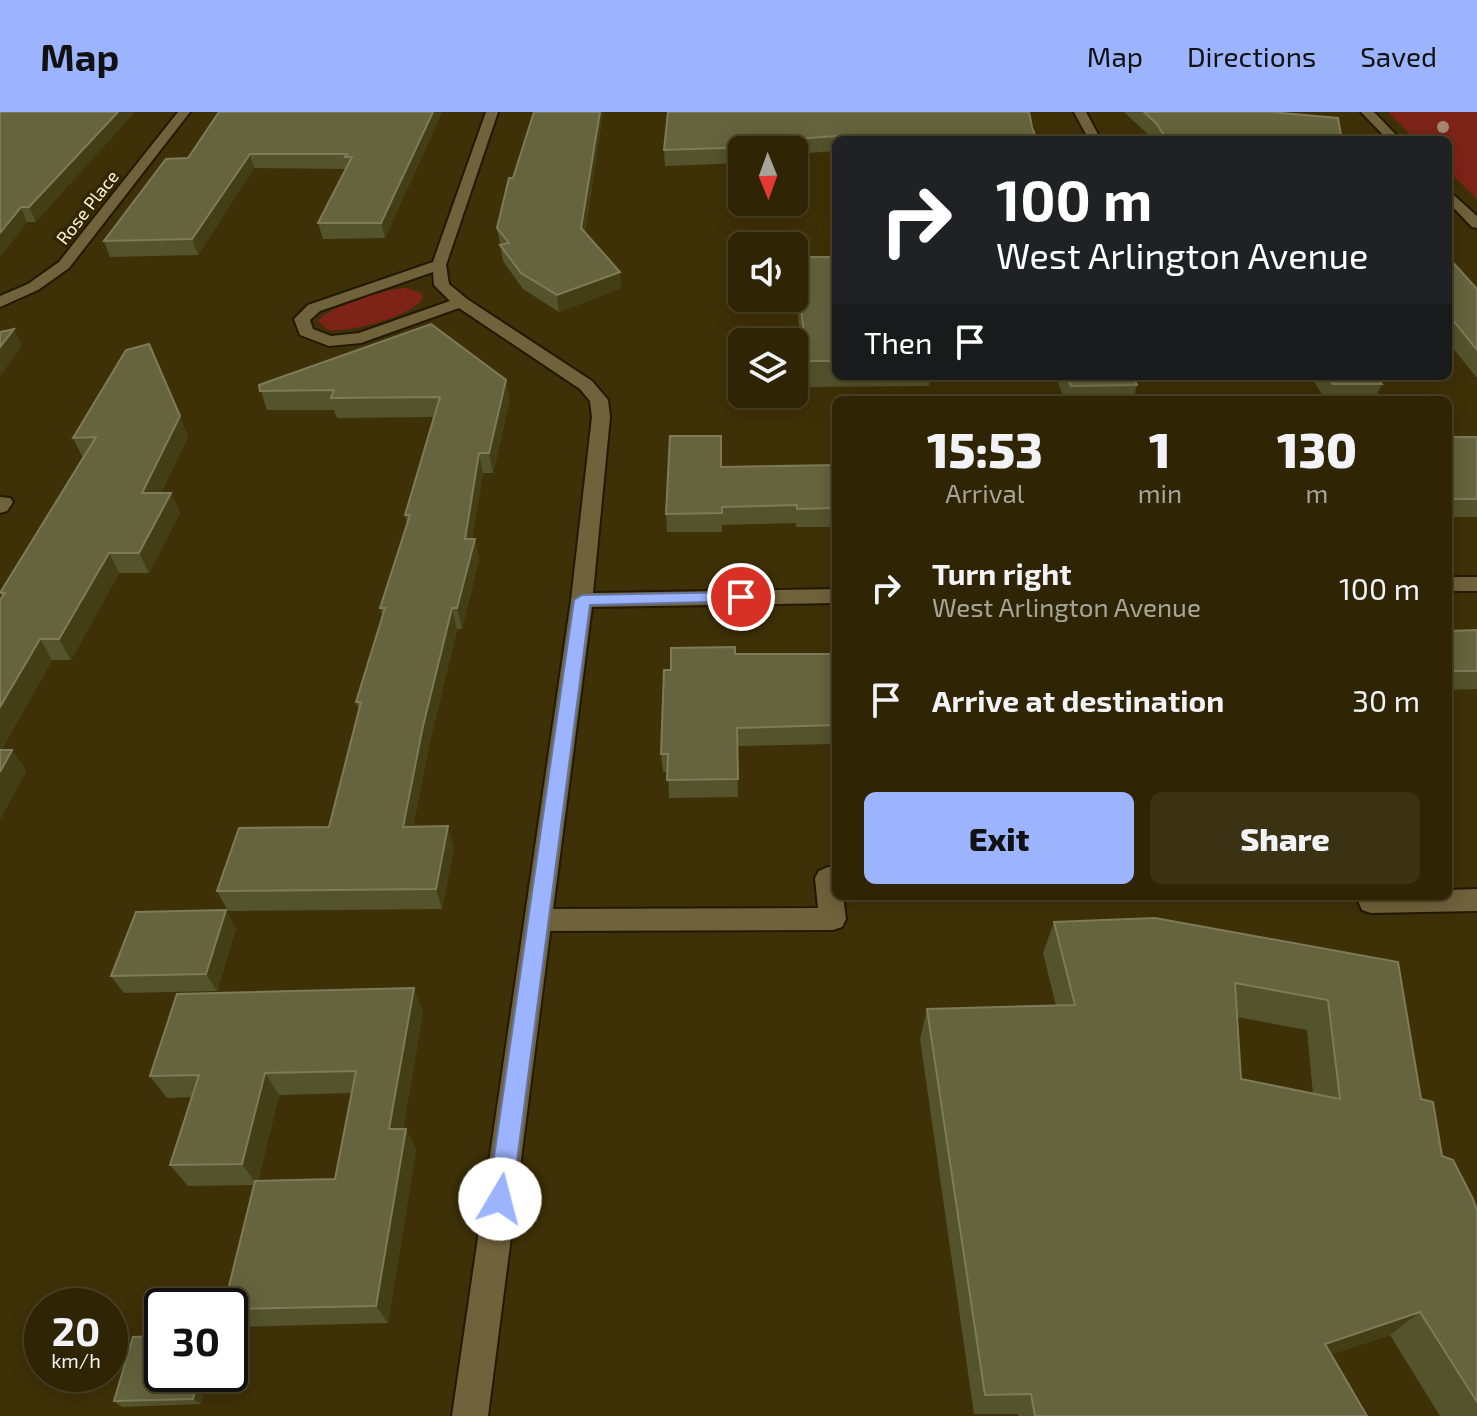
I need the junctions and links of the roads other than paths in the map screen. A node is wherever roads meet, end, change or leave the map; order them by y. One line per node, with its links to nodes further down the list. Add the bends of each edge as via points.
1 (184, 112): 10 (street, Rose Place, via 64,265)
2 (492, 112): 9 (street)
3 (1080, 112): 5 (street)
4 (1367, 112): 6 (street)
5 (1093, 136)
6 (1391, 136)
7 (1452, 198): 8 (street)
8 (1477, 224)
9 (439, 265): 11 (street, via 442,285); 11 (street, via 314,308 302,319 306,332 329,341 361,338)
10 (0, 302)
11 (461, 302): 15 (street, via 586,385 599,400)
12 (1452, 584): 13 (street)
13 (1477, 584)
14 (832, 596): 15 (street)
15 (582, 600): 19 (street)
16 (832, 878): 19 (street, via 833,919)
17 (1370, 900): 18 (street)
18 (1477, 900)
19 (538, 920): 20 (street)
20 (470, 1416)

